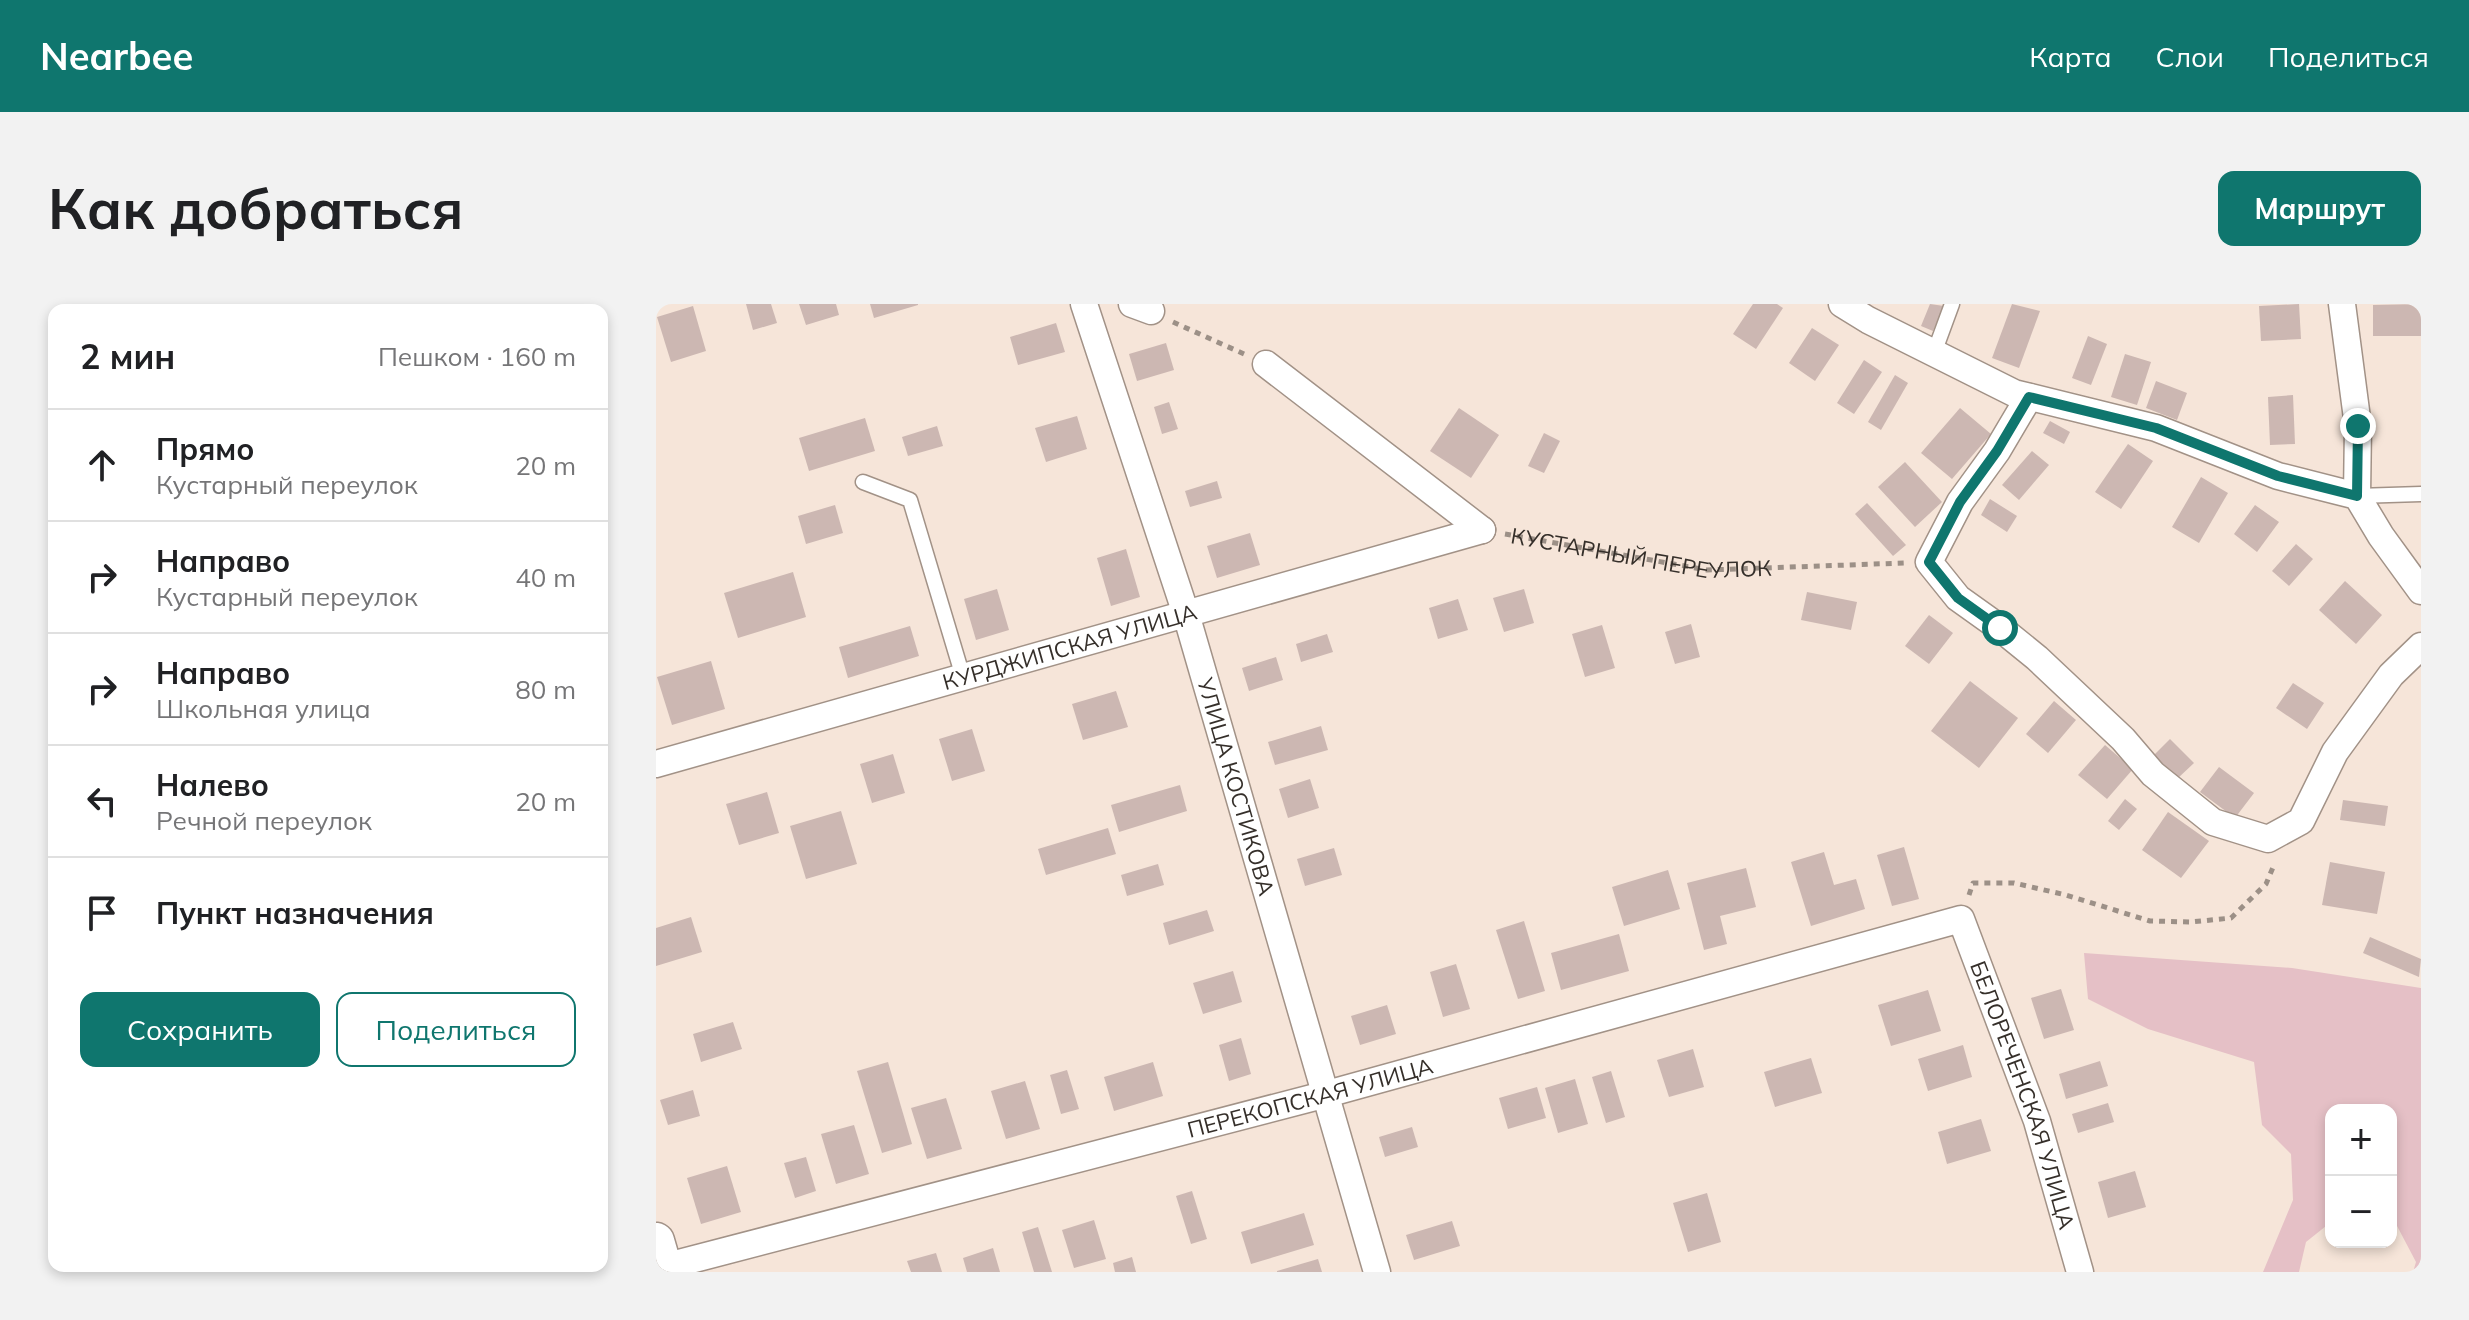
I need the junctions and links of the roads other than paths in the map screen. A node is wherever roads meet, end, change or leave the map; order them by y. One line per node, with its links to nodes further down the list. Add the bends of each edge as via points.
1 (1084, 304): 13 (street, УЛИЦА КОСТИКОВА)
2 (1842, 304): 5 (street)
3 (1952, 304): 5 (lane)
4 (2342, 304): 10 (street, via 2358,426)
5 (1934, 353): 7 (street)
6 (1266, 364): 11 (street, КУСТАРНЫЙ ПЕРЕУЛОК)
7 (2029, 397): 10 (street, via 2156,428 2278,476); 14 (street, via 1960,502 1929,562 1958,598 2037,658 2153,774 2213,822 2268,839 2301,821 2335,752 2391,675)
8 (863, 482): 15 (lane, via 910,500)
9 (2421, 494): 10 (lane)
10 (2357, 496): 12 (street)
11 (1482, 530): 13 (street, КУРДЖИПСКАЯ УЛИЦА)
12 (2421, 591)
13 (1186, 614): 15 (street, КУРДЖИПСКАЯ УЛИЦА); 18 (street, УЛИЦА КОСТИКОВА)
14 (2421, 646)
15 (963, 677): 16 (street, КУРДЖИПСКАЯ УЛИЦА)
16 (656, 764)
17 (1961, 919): 18 (street, ПЕРЕКОПСКАЯ УЛИЦА); 21 (street, БЕЛОРЕЧЕНСКАЯ УЛИЦА, via 2037,1121)
18 (1327, 1094): 19 (street, ПЕРЕКОПСКАЯ УЛИЦА); 20 (street, УЛИЦА КОСТИКОВА)
19 (660, 1262)
20 (1377, 1272)
21 (2080, 1272)

